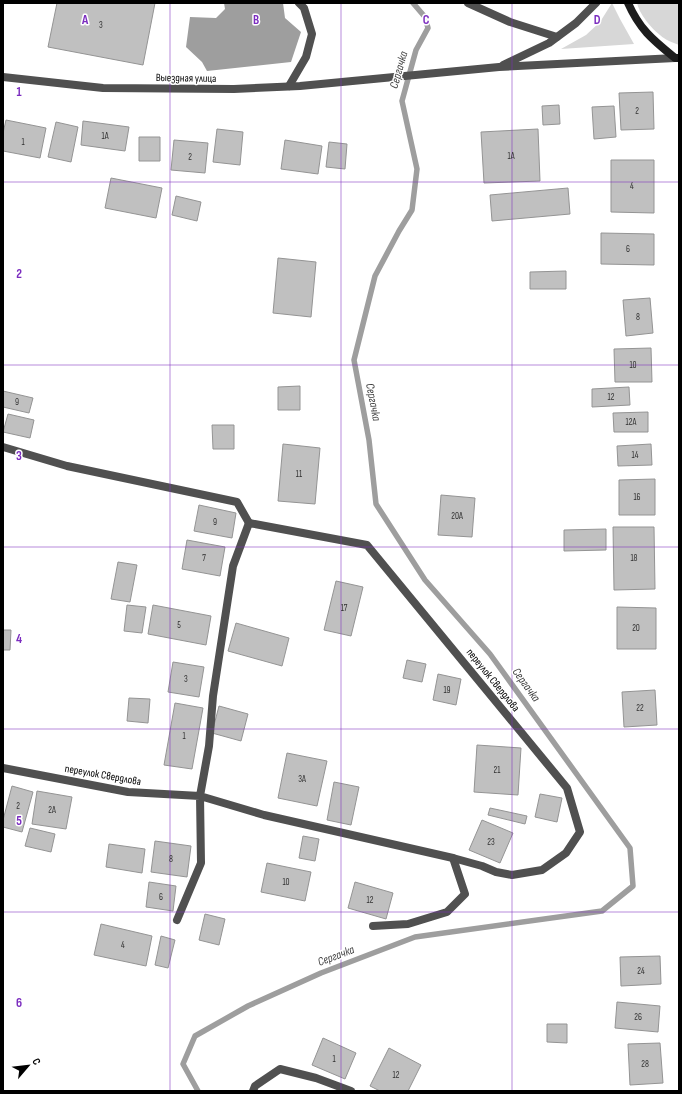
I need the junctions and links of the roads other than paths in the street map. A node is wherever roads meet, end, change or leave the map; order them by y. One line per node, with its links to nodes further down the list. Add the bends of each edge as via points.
1 (299, 3): 9 (street, via 304,8 312,34 306,57)
2 (468, 3): 5 (street, via 510,22)
3 (596, 3): 5 (street)
4 (628, 3): 6 (main road, via 635,19 649,37)
5 (557, 37): 7 (street)
6 (677, 58): 7 (street, Выездная улица)
7 (499, 67): 9 (street, Выездная улица)
8 (3, 77): 9 (street, Выездная улица, via 104,88 234,89)
9 (289, 86)
10 (3, 447): 11 (street, via 67,466 237,502)
11 (249, 523): 13 (street, via 233,566); 14 (street, переулок Свердлова, via 367,545 567,788 580,832 566,853 542,870 512,875)
12 (3, 768): 13 (street, переулок Свердлова, via 128,792)
13 (200, 796): 14 (street, переулок Свердлова, via 264,815); 15 (street, via 201,863)
14 (453, 858): 16 (street, via 465,894 447,912 408,924)
15 (177, 920)
16 (373, 926)
17 (253, 1091): 18 (street, via 255,1086 280,1068)
18 (351, 1091)

